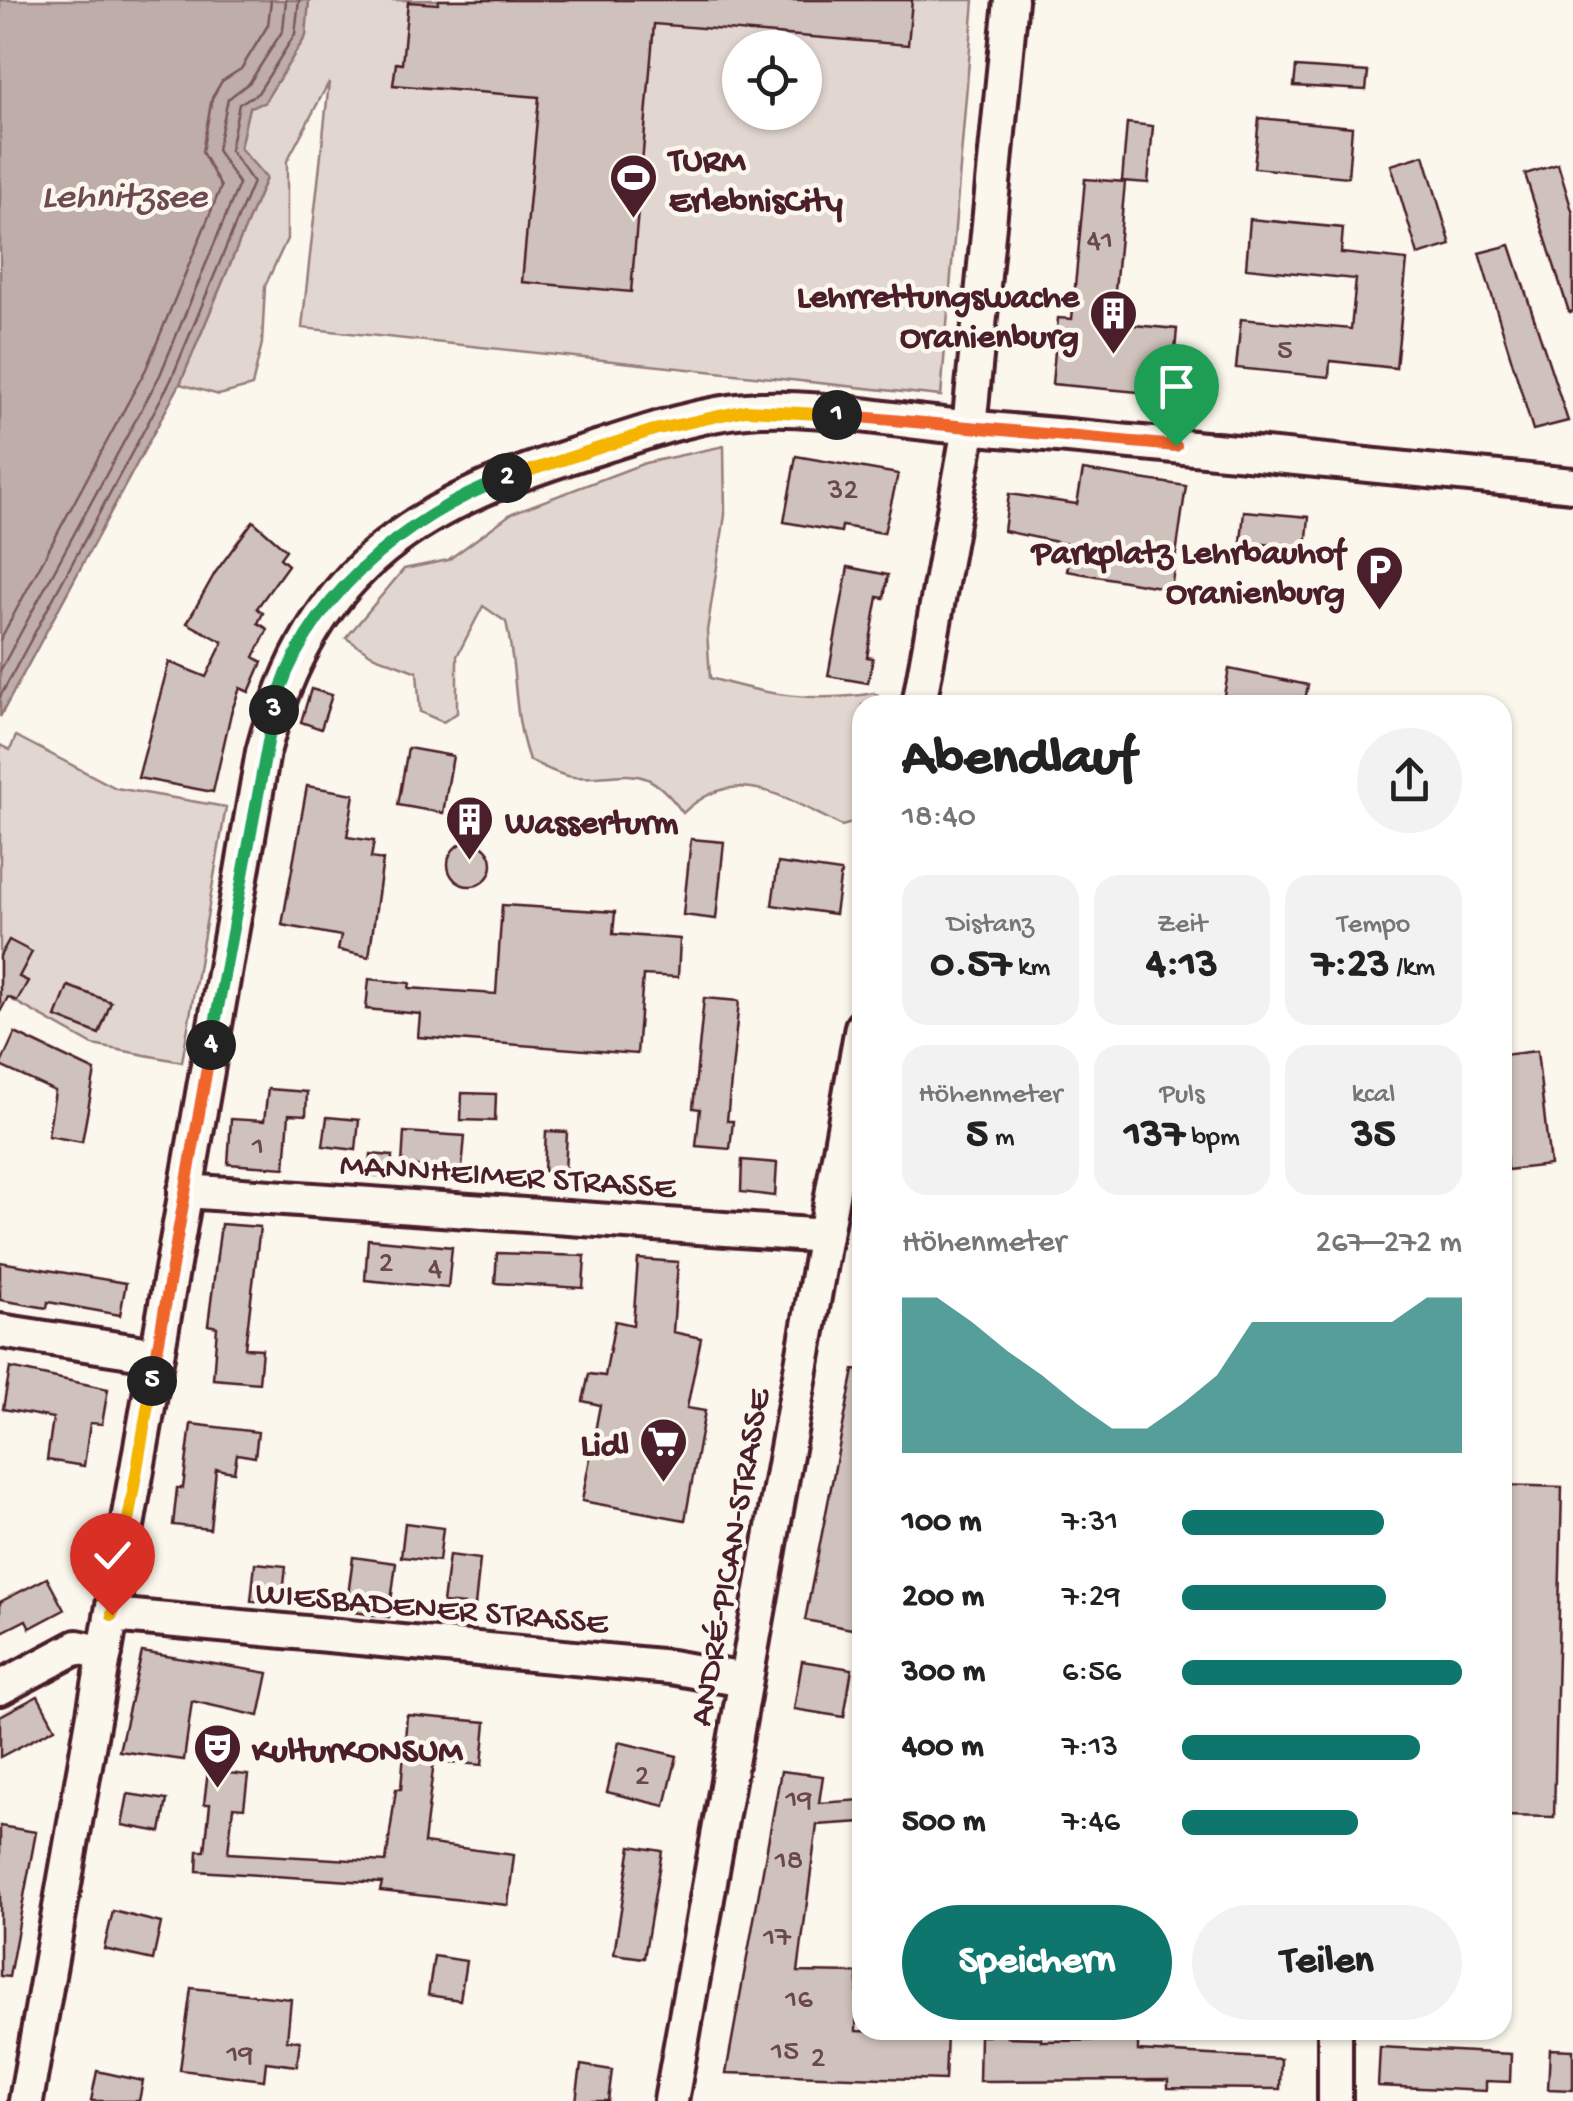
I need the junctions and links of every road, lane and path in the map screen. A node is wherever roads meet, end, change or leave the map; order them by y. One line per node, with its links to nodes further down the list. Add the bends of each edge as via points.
1 (1011, 0): 2 (street)
2 (970, 428): 3 (street); 4 (street); 6 (street, via 746,410 654,430 473,490 383,546 312,634 276,701)
3 (1573, 486)
4 (921, 695)
5 (852, 1083): 7 (street, ANDRÉ-PICAN-STRASSE)
6 (185, 1191): 7 (street, MANNHEIMER STRASSE); 9 (street)
7 (825, 1236): 12 (street, ANDRÉ-PICAN-STRASSE)
8 (0, 1332): 9 (street)
9 (156, 1355): 10 (street)
10 (112, 1615): 11 (street); 12 (street, WIESBADENER STRASSE, via 671,1667)
11 (105, 1652): 13 (street, via 76,1648); 15 (street)
12 (744, 1680): 16 (street, ANDRÉ-PICAN-STRASSE)
13 (0, 1688)
14 (1335, 2040): 17 (street)
15 (26, 2101)
16 (672, 2101)
17 (1336, 2101)

